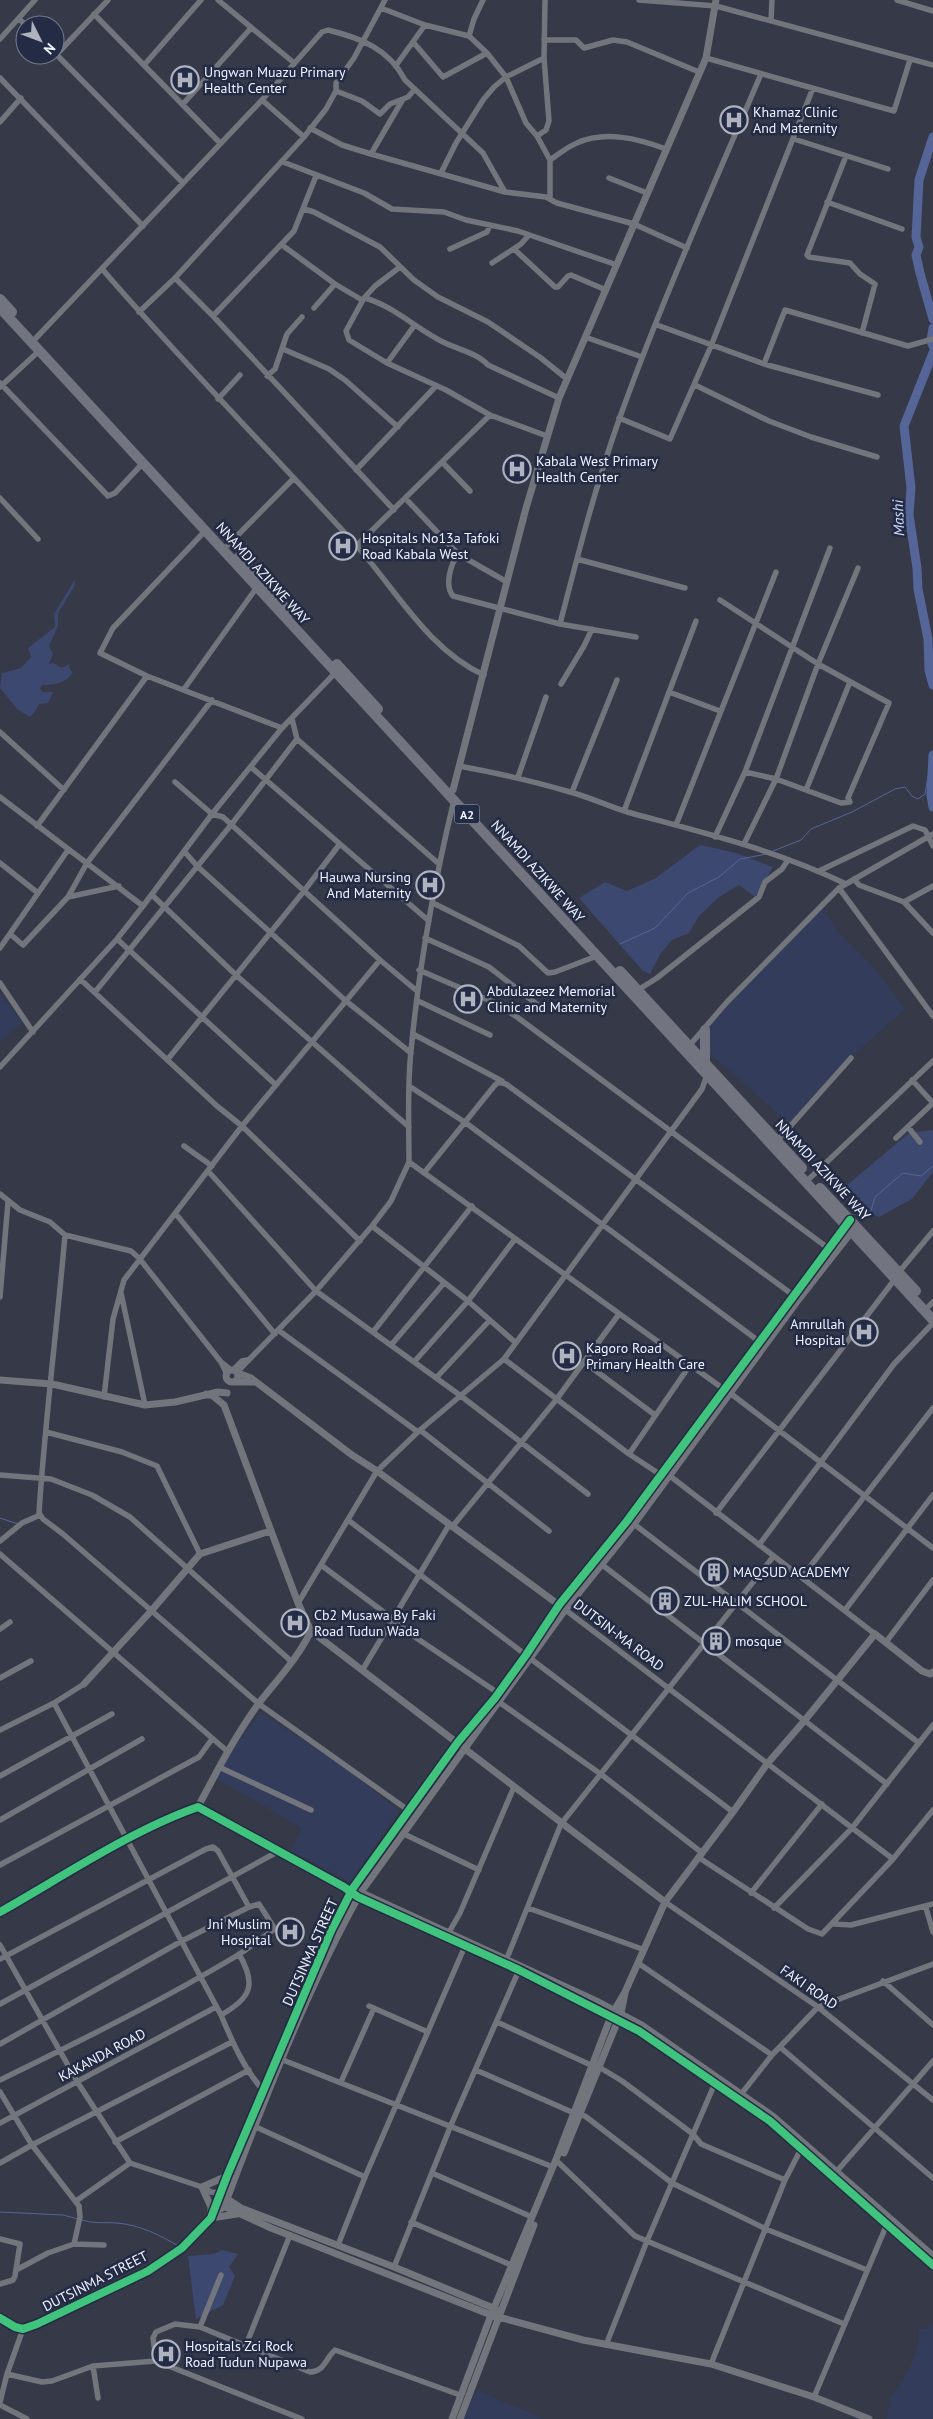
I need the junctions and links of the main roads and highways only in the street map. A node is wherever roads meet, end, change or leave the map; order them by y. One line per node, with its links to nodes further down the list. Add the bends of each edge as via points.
1 (0, 299): 3 (highway, NNAMDI AZIKWE WAY / A2)
2 (0, 308): 3 (highway, NNAMDI AZIKWE WAY / A2)
3 (453, 795): 5 (highway, NNAMDI AZIKWE WAY / A2); 6 (highway, NNAMDI AZIKWE WAY / A2, via 706,1075)
4 (704, 1030): 5 (highway)
5 (706, 1063): 6 (highway, NNAMDI AZIKWE WAY / A2)
6 (851, 1226): 7 (highway, NNAMDI AZIKWE WAY / A2)
7 (897, 1275): 8 (highway, NNAMDI AZIKWE WAY / A2); 9 (highway, NNAMDI AZIKWE WAY / A2)
8 (932, 1306)
9 (933, 1322)

